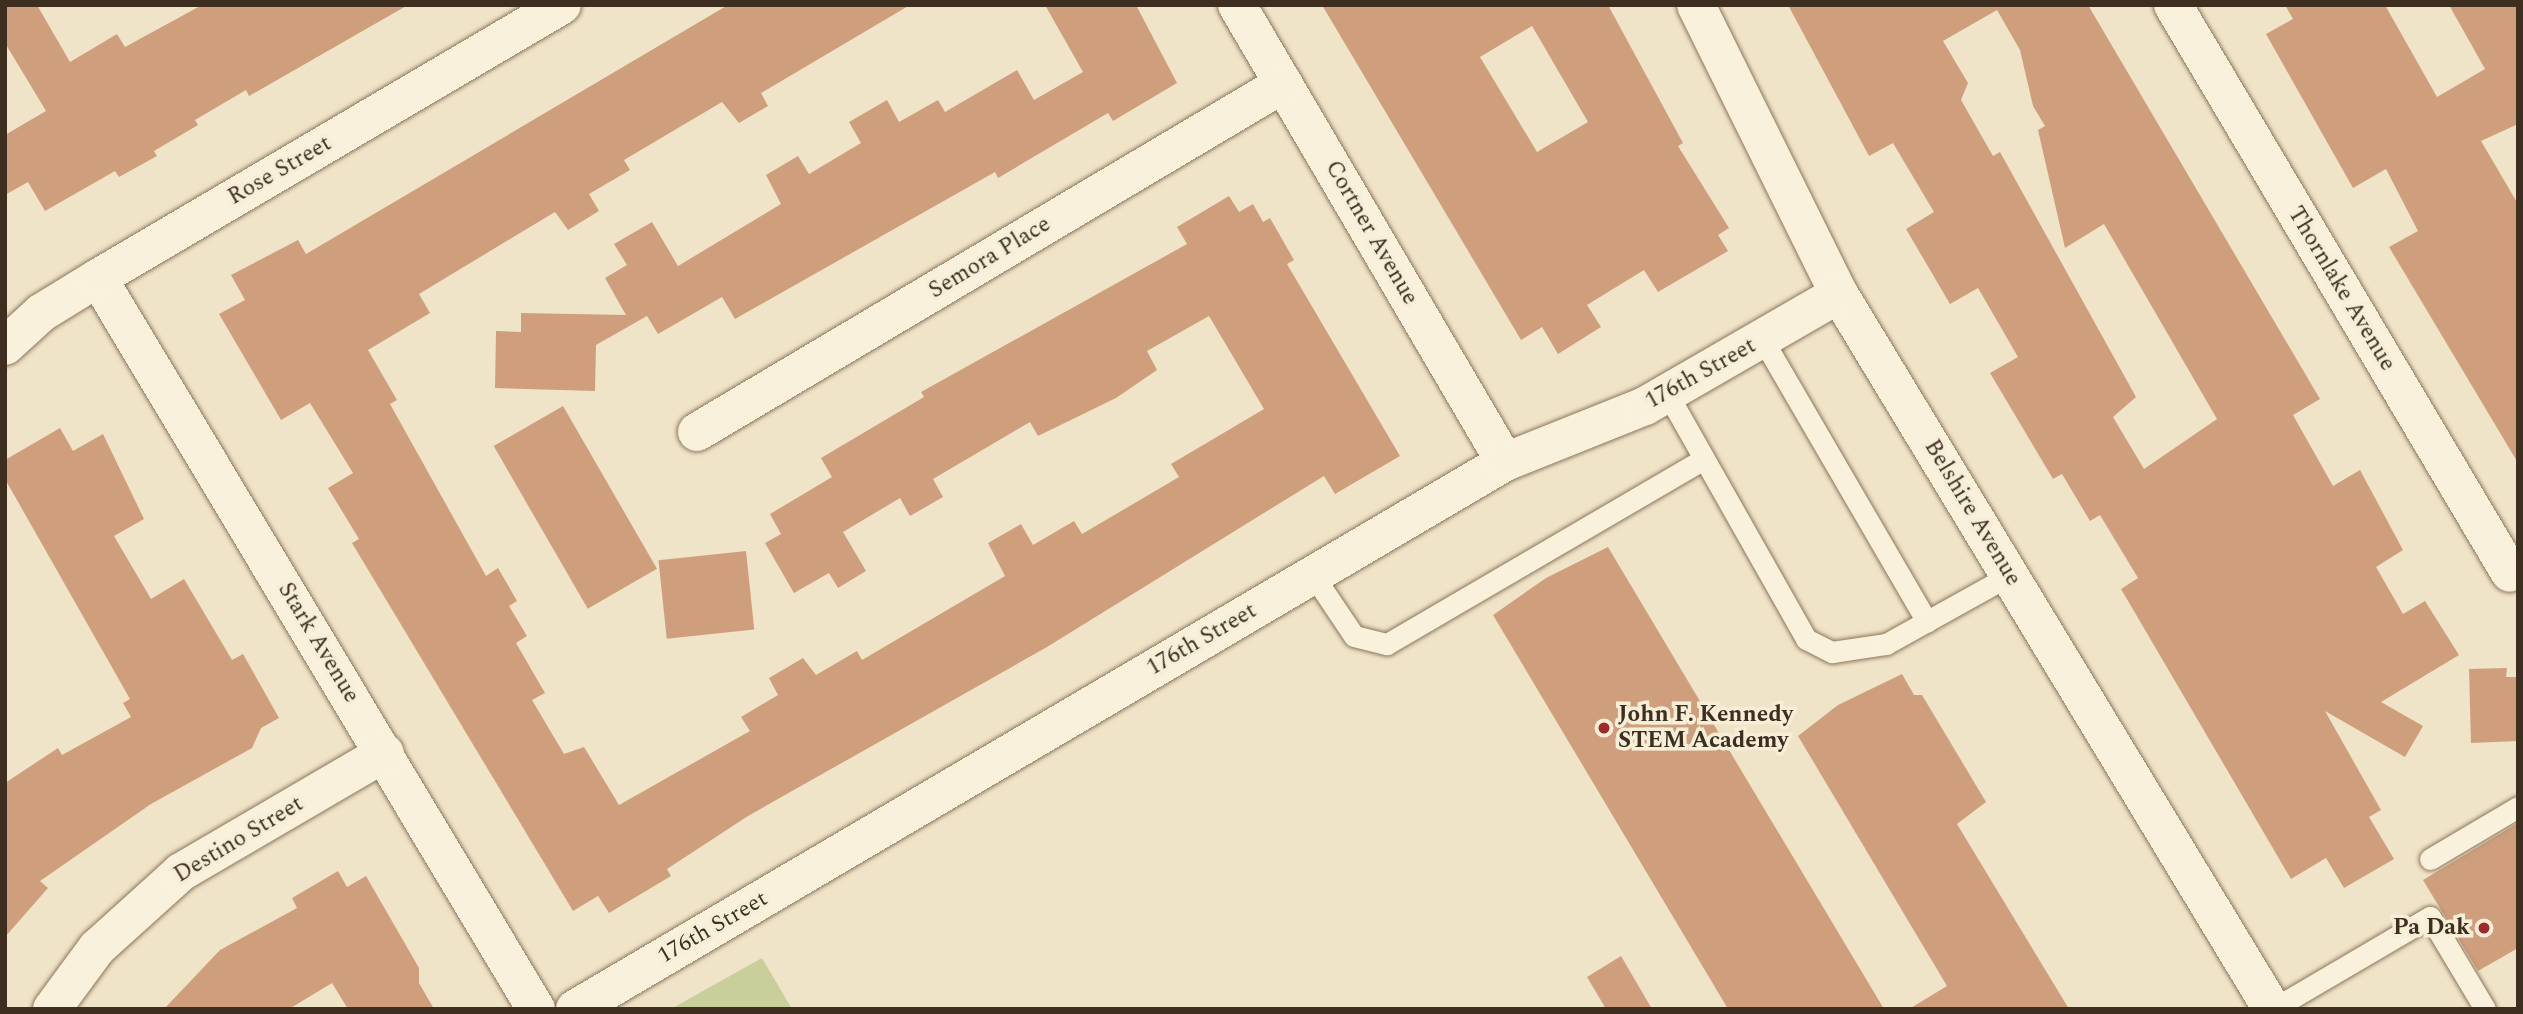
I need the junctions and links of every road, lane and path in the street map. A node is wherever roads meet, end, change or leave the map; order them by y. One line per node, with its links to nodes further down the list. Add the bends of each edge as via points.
1 (562, 5): 6 (street, Rose Street)
2 (1237, 5): 5 (street, Cortner Avenue)
3 (1696, 5): 7 (street, Belshire Avenue)
4 (2172, 5): 14 (street, Thornlake Avenue)
5 (1283, 84): 11 (street, Semora Place); 13 (street, Cortner Avenue)
6 (98, 278): 9 (street, Rose Street, via 41,313); 18 (street, Stark Avenue)
7 (1839, 294): 8 (street, 176th Street); 16 (street, Belshire Avenue)
8 (1763, 340): 10 (street, 176th Street); 17 (lane)
9 (5, 346)
10 (1667, 393): 12 (lane); 13 (street, 176th Street)
11 (697, 432)
12 (1704, 459): 15 (lane, via 1387,644 1354,636); 17 (lane, via 1806,639 1832,652 1861,651)
13 (1505, 461): 15 (street, 176th Street)
14 (2510, 573)
15 (1313, 575): 23 (street, 176th Street)
16 (2010, 576): 17 (lane); 24 (street, Belshire Avenue)
17 (1927, 622)
18 (385, 753): 21 (street, Destino Street, via 181,872 97,948); 22 (street, Stark Avenue)
19 (2518, 807): 20 (lane)
20 (2430, 859)
21 (52, 1009)
22 (536, 1009)
23 (575, 1009)
24 (2272, 1009): 25 (lane, via 2430,917)
25 (2485, 1009)

